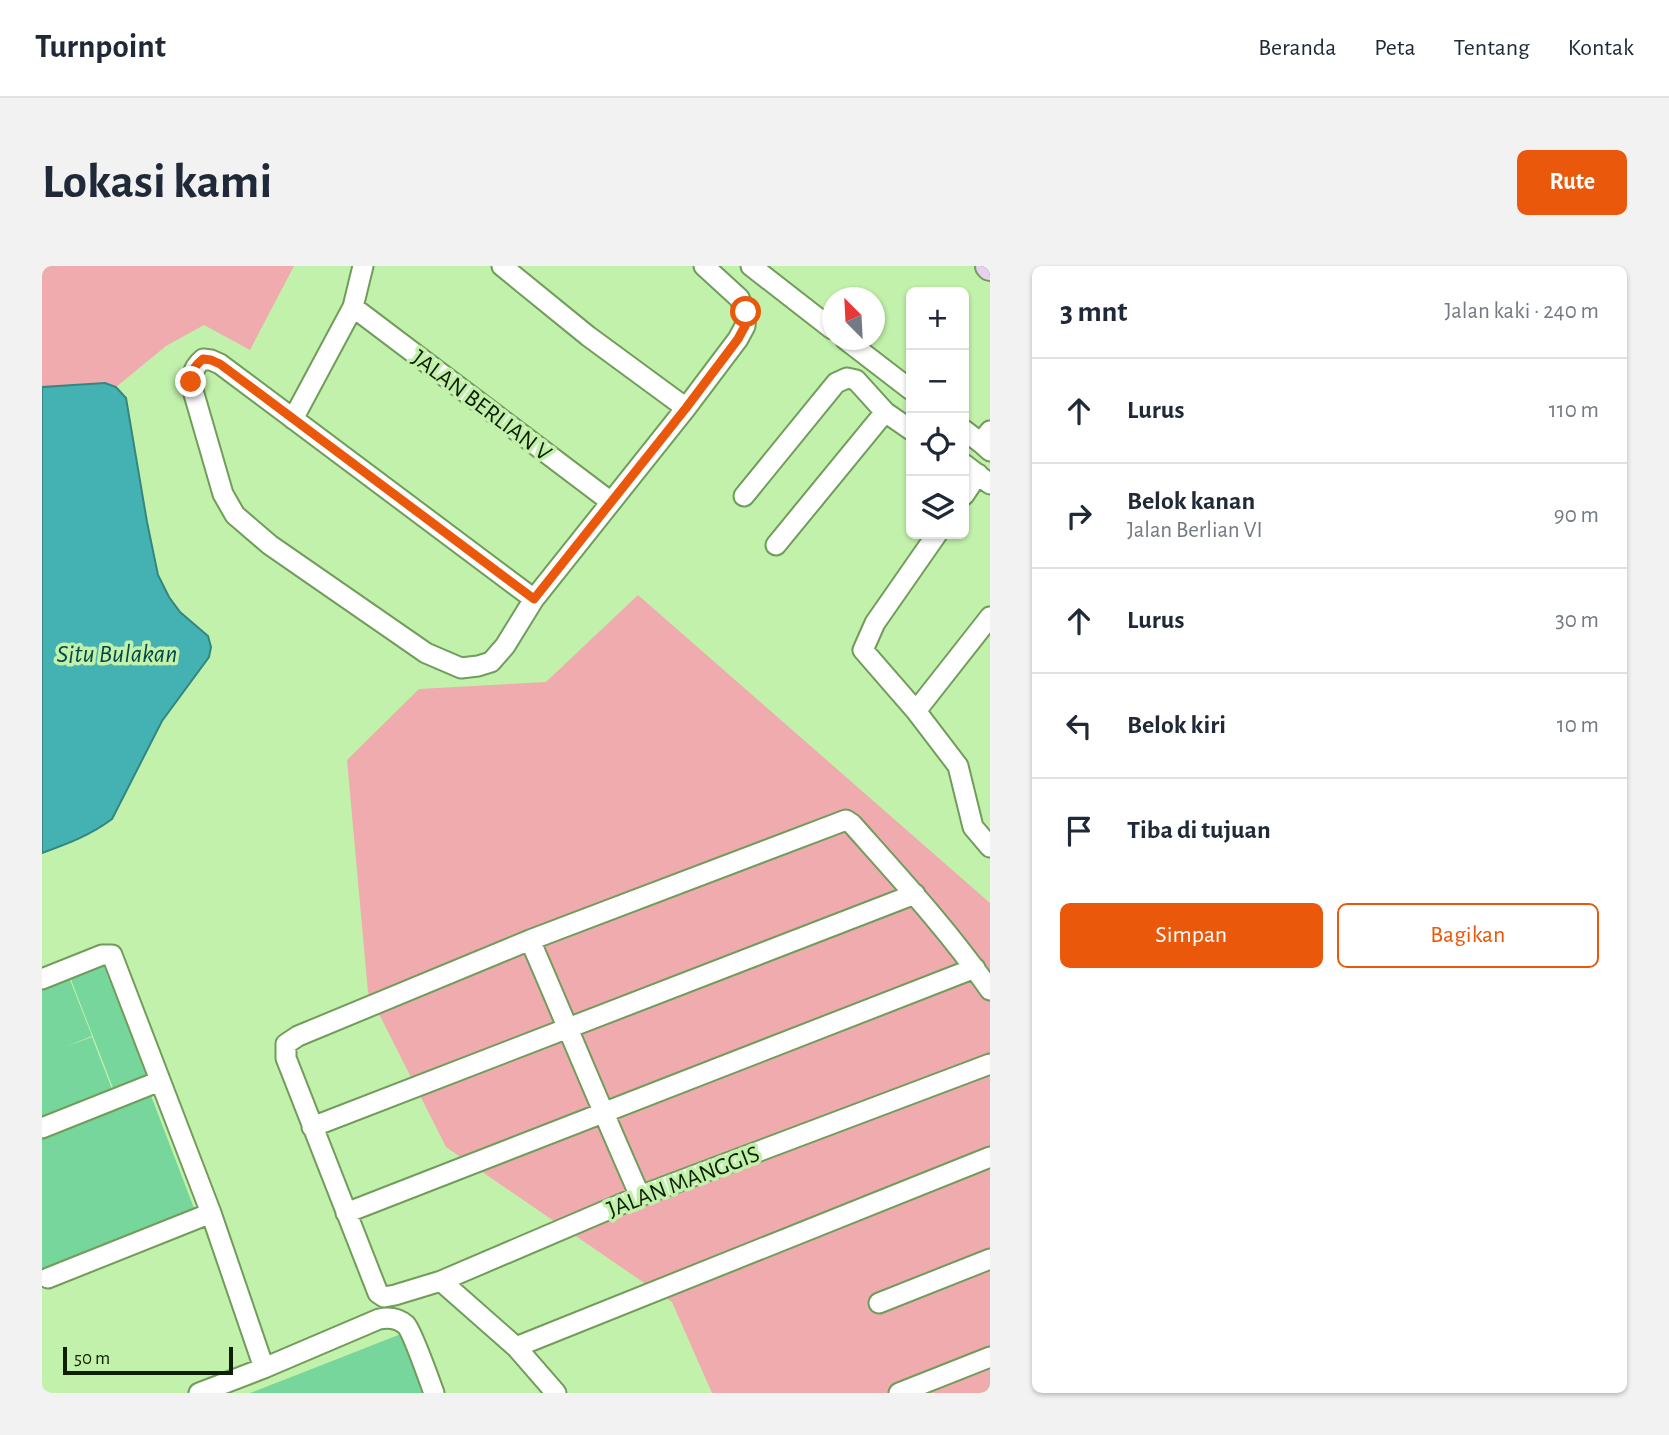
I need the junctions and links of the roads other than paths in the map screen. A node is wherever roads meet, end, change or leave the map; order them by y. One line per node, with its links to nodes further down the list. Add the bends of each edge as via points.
1 (363, 266): 5 (street)
2 (502, 266): 9 (street)
3 (704, 266): 9 (street, via 739,299 746,312 745,326)
4 (751, 266): 6 (street)
5 (353, 307): 11 (street); 16 (street, JALAN BERLIAN V)
6 (822, 321)
7 (859, 350): 8 (street)
8 (906, 386)
9 (686, 408): 16 (street)
10 (885, 412): 12 (street); 15 (street, via 856,380 836,383); 18 (street)
11 (293, 419): 19 (street); 19 (street, via 220,364 203,359 192,371 194,394 223,494 235,515 270,545 426,653 461,668 491,662)
12 (906, 426)
13 (969, 433): 14 (street)
14 (987, 442)
15 (744, 496)
16 (611, 502): 19 (street)
17 (934, 539): 21 (street, via 875,623 863,650)
18 (776, 545)
19 (534, 599)
20 (990, 617): 21 (street)
21 (916, 711): 22 (street, via 958,766 973,827)
22 (990, 847)
23 (915, 894): 24 (street, via 846,820); 25 (street); 28 (street)
24 (530, 940): 28 (street); 32 (street, via 286,1044 286,1058)
25 (975, 968): 27 (street); 31 (street)
26 (42, 979): 30 (street, via 112,955)
27 (990, 990)
28 (568, 1027): 31 (street); 32 (street)
29 (990, 1064): 35 (street, JALAN MANGGIS)
30 (160, 1081): 33 (street); 36 (street)
31 (602, 1112): 35 (street); 37 (street)
32 (312, 1127): 37 (street)
33 (42, 1128)
34 (990, 1157): 42 (street)
35 (640, 1196): 40 (street, JALAN MANGGIS)
36 (211, 1213): 39 (street); 44 (street)
37 (346, 1213): 40 (street, JALAN MANGGIS, via 378,1293 395,1295)
38 (990, 1259): 41 (street)
39 (48, 1278)
40 (441, 1281): 42 (street)
41 (879, 1303)
42 (516, 1347): 47 (street)
43 (990, 1357): 48 (street)
44 (264, 1368): 45 (street); 46 (street, via 379,1319 394,1319 408,1326)
45 (199, 1393)
46 (434, 1393)
47 (556, 1393)
48 (899, 1393)

